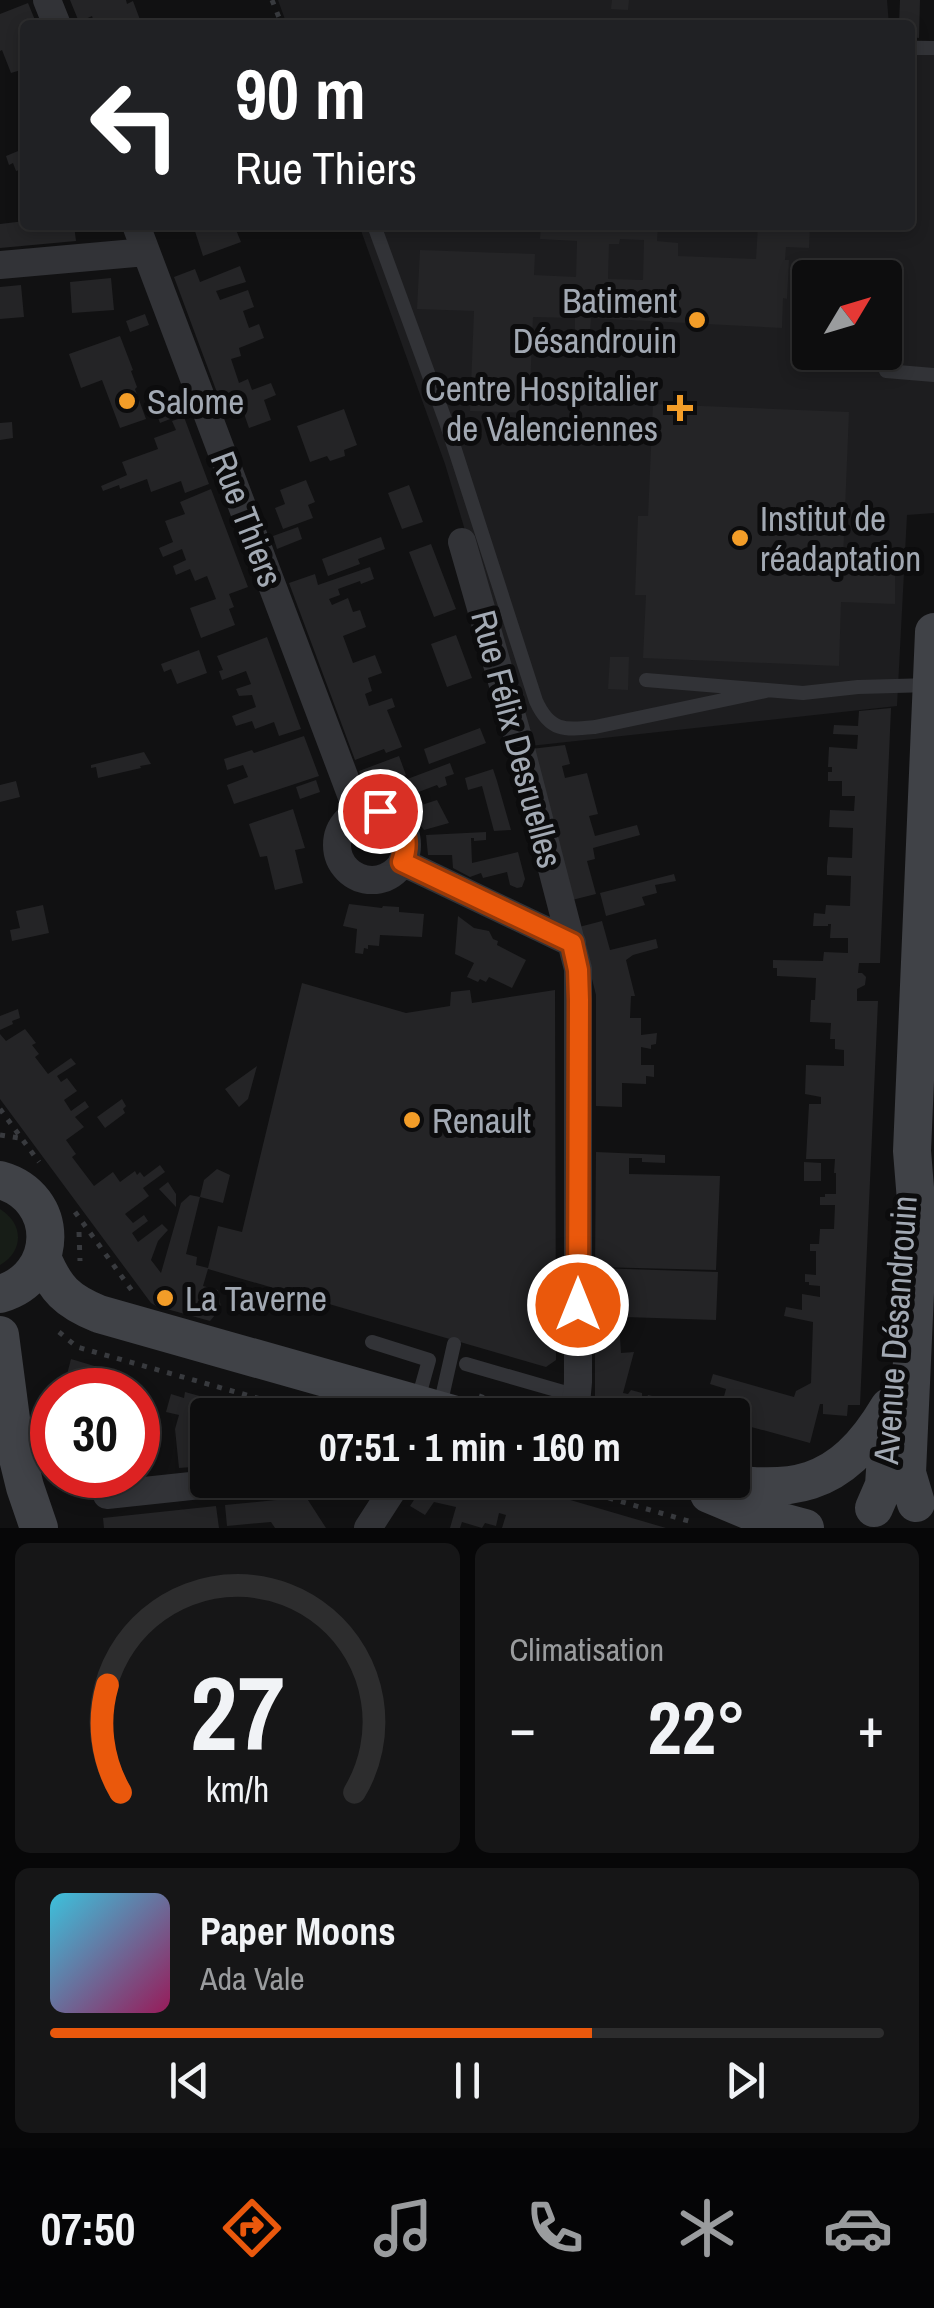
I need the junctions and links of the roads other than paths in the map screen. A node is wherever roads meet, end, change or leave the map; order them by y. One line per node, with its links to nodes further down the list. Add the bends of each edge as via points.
1 (138, 230): 3 (street, Rue Thiers)
2 (376, 230): 11 (lane, via 546,718 559,728 595,727)
3 (146, 252): 4 (street); 12 (street, Rue Thiers)
4 (0, 264)
5 (886, 371): 6 (lane)
6 (934, 375)
7 (462, 542): 15 (street, Rue Félix Desruelles)
8 (934, 632): 10 (main road, Avenue Désandrouin)
9 (646, 680): 11 (lane)
10 (932, 685): 11 (lane, via 803,694); 14 (main road, Avenue Désandrouin)
11 (766, 690)
12 (358, 813): 13 (street, via 380,811 398,822 407,848); 13 (street, via 338,835 344,865 370,880 392,874)
13 (402, 862): 15 (street)
14 (928, 926): 29 (main road, Avenue Désandrouin, via 912,1151 918,1224)
15 (572, 943): 28 (street, Rue Félix Desruelles, via 579,1000)
16 (11, 1150): 17 (main road)
17 (24, 1181): 18 (main road, via 45,1227)
18 (42, 1257): 19 (main road, via 26,1282); 24 (main road, via 59,1290 99,1314)
19 (0, 1294)
20 (0, 1335): 38 (main road, via 14,1442)
21 (372, 1342): 25 (lane, via 429,1360)
22 (454, 1344): 26 (lane)
23 (466, 1364): 27 (lane)
24 (402, 1398)
25 (434, 1398)
26 (438, 1398)
27 (555, 1398)
28 (576, 1398)
29 (899, 1410): 30 (main road); 32 (main road, via 832,1471 798,1484); 36 (main road, Avenue Désandrouin, via 907,1473); 37 (main road, Avenue Désandrouin, via 883,1492)
30 (934, 1460)
31 (190, 1486): 33 (street)
32 (750, 1487)
33 (160, 1489)
34 (387, 1498): 39 (street)
35 (719, 1498): 40 (main road)
36 (925, 1507): 37 (main road, via 898,1502)
37 (862, 1518)
38 (38, 1528)
39 (368, 1528)
40 (806, 1528)

